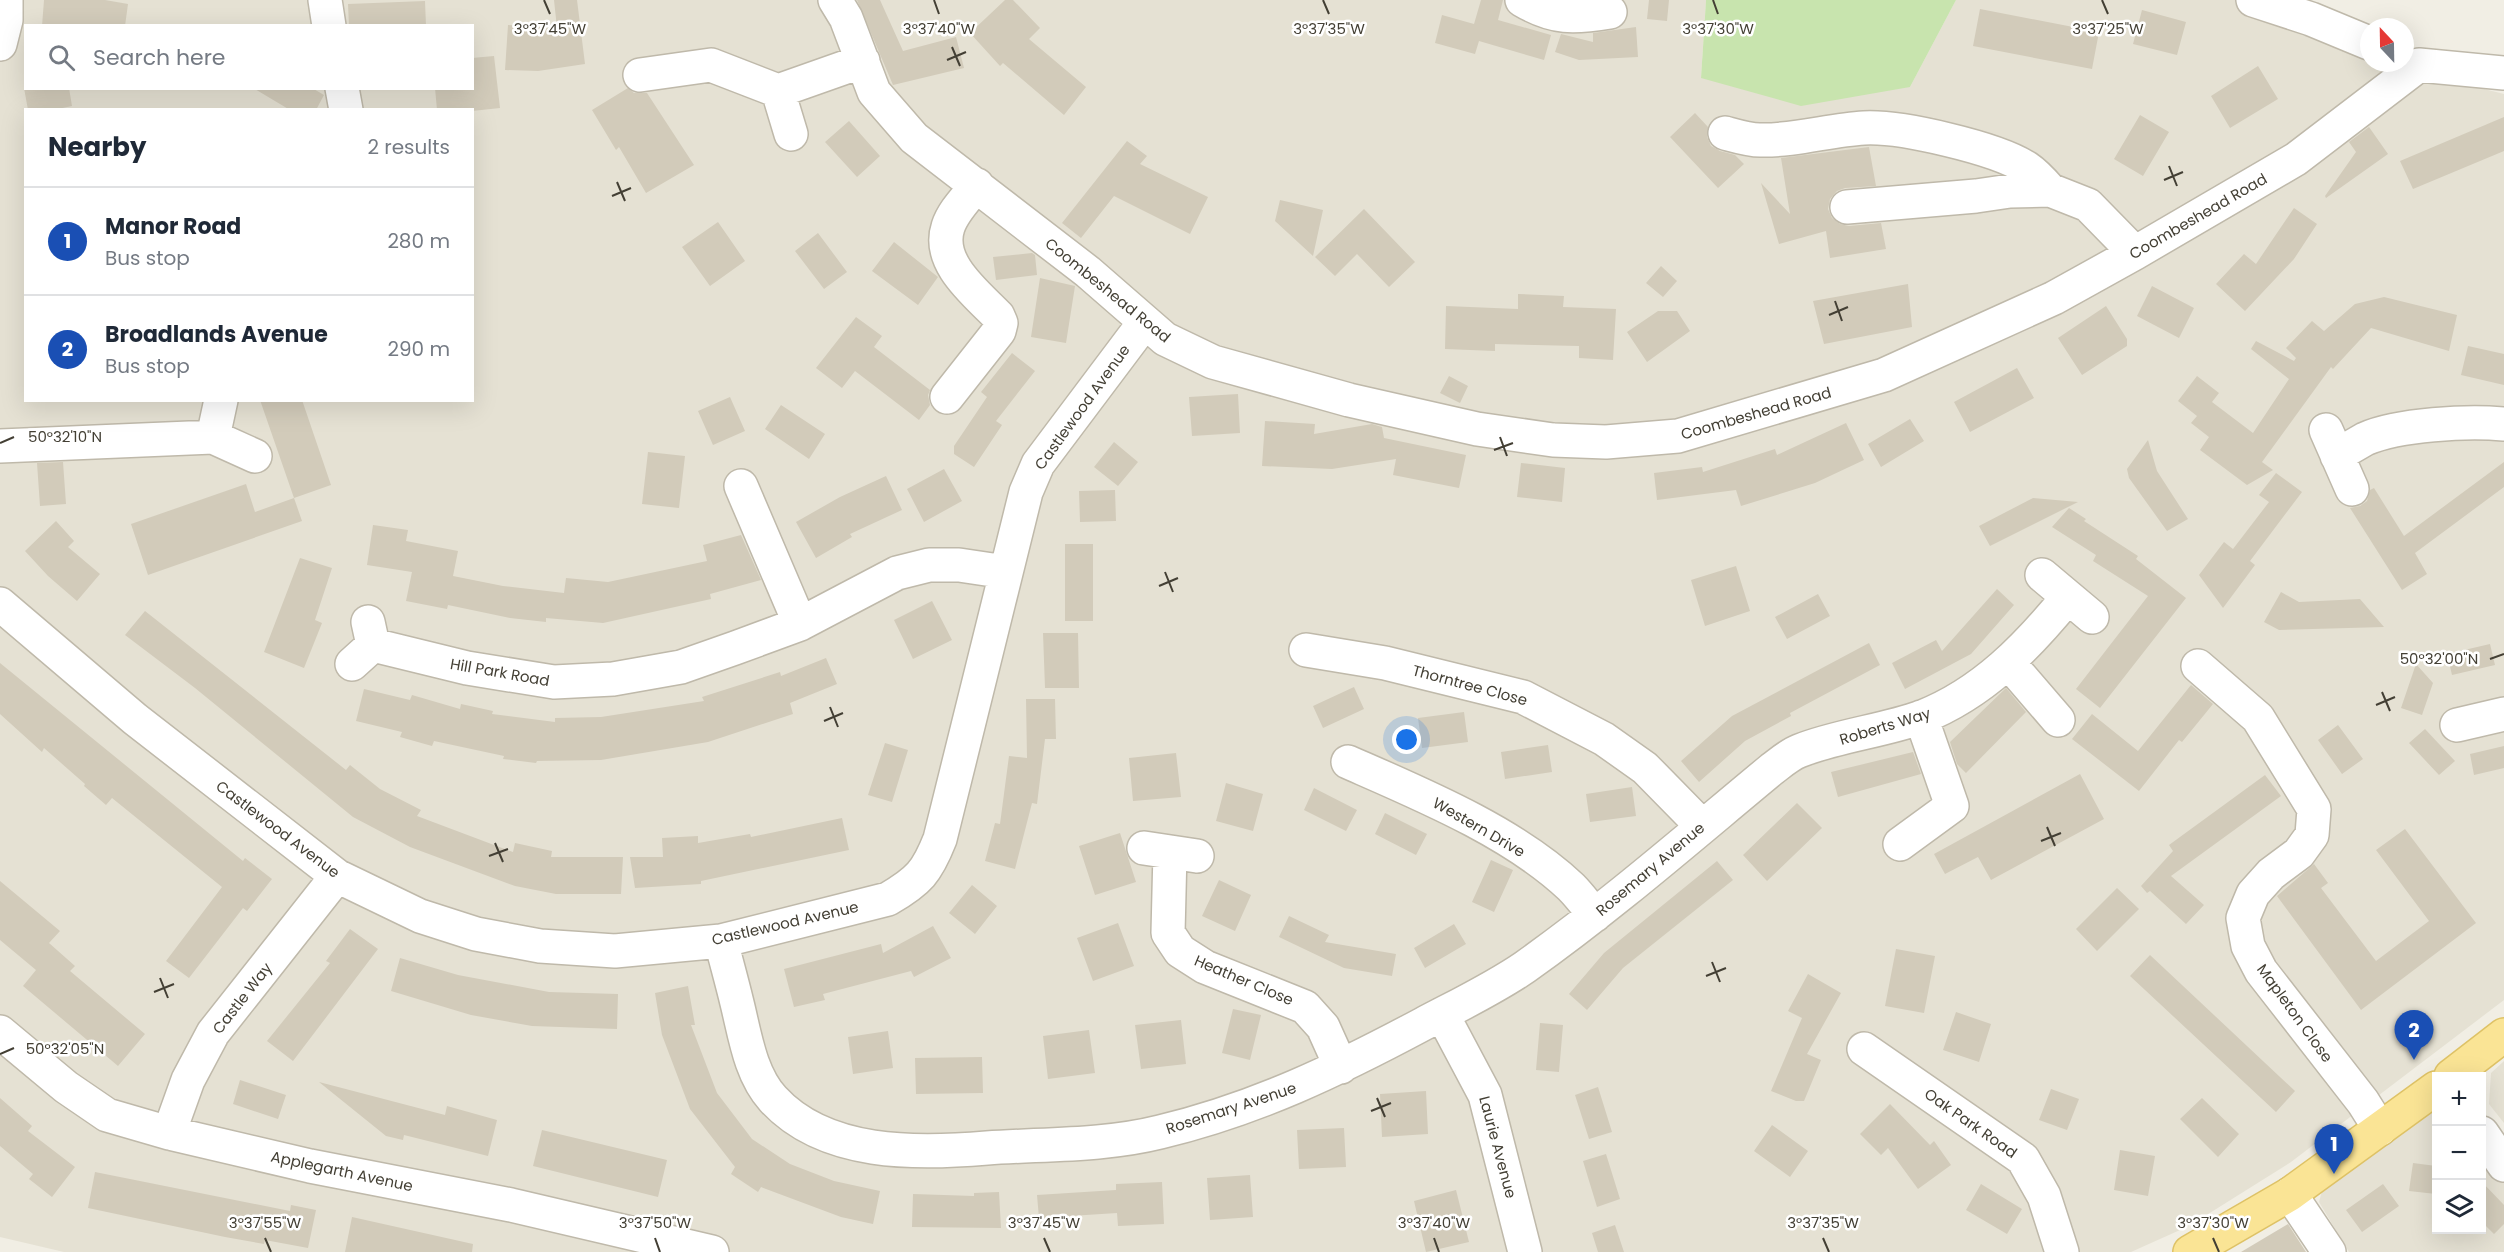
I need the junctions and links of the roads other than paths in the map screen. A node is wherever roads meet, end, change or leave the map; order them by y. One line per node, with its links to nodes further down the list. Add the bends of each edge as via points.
1 (6, 0): 9 (street)
2 (325, 0): 7 (street)
3 (836, 0): 10 (street, Coombeshead Road)
4 (1522, 0): 6 (street, via 1550,14 1574,18)
5 (2253, 0): 8 (street)
6 (1610, 12)
7 (329, 24)
8 (2360, 39)
9 (0, 44)
10 (863, 61): 16 (street); 20 (street, Coombeshead Road, via 874,92 914,138)
11 (2414, 62): 13 (street, Coombeshead Road)
12 (2400, 72): 23 (street, Coombeshead Road, via 2296,159)
13 (2504, 73)
14 (640, 75): 16 (street, via 711,65)
15 (342, 90): 17 (street)
16 (778, 91): 19 (street)
17 (346, 108)
18 (1725, 133): 21 (street, via 1758,140 1795,139 1864,128 1892,129 2000,155 2026,167)
19 (791, 134)
20 (977, 185): 24 (street, Coombeshead Road, via 1088,272); 25 (street, via 947,229 948,254 958,274 1001,323 999,331)
21 (2050, 190): 22 (street); 23 (street, via 2088,205)
22 (1847, 207)
23 (2135, 253): 24 (street, Coombeshead Road, via 2054,298 1884,375 1678,436 1606,442 1553,440 1477,429 1349,400 1213,362 1179,348)
24 (1144, 322): 33 (street, Castlewood Avenue, via 1038,464 1026,492)
25 (946, 398)
26 (221, 402): 28 (street)
27 (2504, 424): 32 (street, via 2475,422 2411,428 2331,443)
28 (213, 437): 29 (street); 30 (street)
29 (0, 446)
30 (255, 456)
31 (740, 481): 36 (street)
32 (2352, 489)
33 (1006, 572): 36 (street, Hill Park Road, via 959,565 908,570); 52 (street, Castlewood Avenue, via 940,839 930,865 911,886 888,899)
34 (2042, 575): 39 (street, Roberts Way, via 2080,607 2041,630)
35 (0, 604): 50 (street, Castlewood Avenue, via 135,719)
36 (800, 624): 37 (street, Hill Park Road, via 681,667 613,679 554,682 467,668)
37 (364, 644)
38 (1306, 650): 47 (street, Thorntree Close, via 1385,663 1523,697 1604,738 1645,768)
39 (2008, 662): 42 (street, Roberts Way, via 1963,698); 43 (street)
40 (2198, 666): 60 (street, Mapleton Close, via 2258,718 2314,808 2312,835 2306,844 2253,894 2243,918 2248,946 2261,971)
41 (2504, 714): 44 (street)
42 (1921, 717): 46 (street, Roberts Way, via 1798,752); 48 (street, via 1952,806)
43 (2058, 720)
44 (2457, 725)
45 (1347, 763): 51 (street, Western Drive, via 1484,826 1545,866 1572,888)
46 (1772, 769): 47 (street, Rosemary Avenue)
47 (1702, 826): 51 (street, Rosemary Avenue)
48 (1900, 844)
49 (1171, 852): 57 (street, Heather Close, via 1168,933 1180,951 1205,967 1305,1007 1323,1027)
50 (337, 876): 52 (street, Castlewood Avenue, via 420,916 476,934 540,946 615,951); 61 (street, Castle Way, via 213,1033 188,1080)
51 (1595, 915): 53 (street, Rosemary Avenue, via 1521,969)
52 (721, 940): 57 (street, Rosemary Avenue, via 744,1035 756,1071 772,1098 796,1119 862,1145 952,1151 1117,1140 1216,1116 1279,1095)
53 (1442, 1014): 57 (street, Rosemary Avenue); 66 (street, Laurie Avenue, via 1485,1095)
54 (0, 1032): 61 (street, Applegarth Avenue, via 66,1087 107,1115)
55 (2504, 1035): 58 (main road)
56 (1864, 1049): 67 (street, Oak Park Road, via 2023,1159 2044,1196)
57 (1341, 1067)
58 (2457, 1072)
59 (2432, 1091): 60 (main road)
60 (2380, 1129): 64 (main road)
61 (169, 1133): 65 (street, Applegarth Avenue)
62 (2486, 1140): 63 (street)
63 (2504, 1165)
64 (2290, 1194): 68 (main road); 69 (street)
65 (712, 1252)
66 (1525, 1252)
67 (2062, 1252)
68 (2190, 1252)
69 (2329, 1252)

